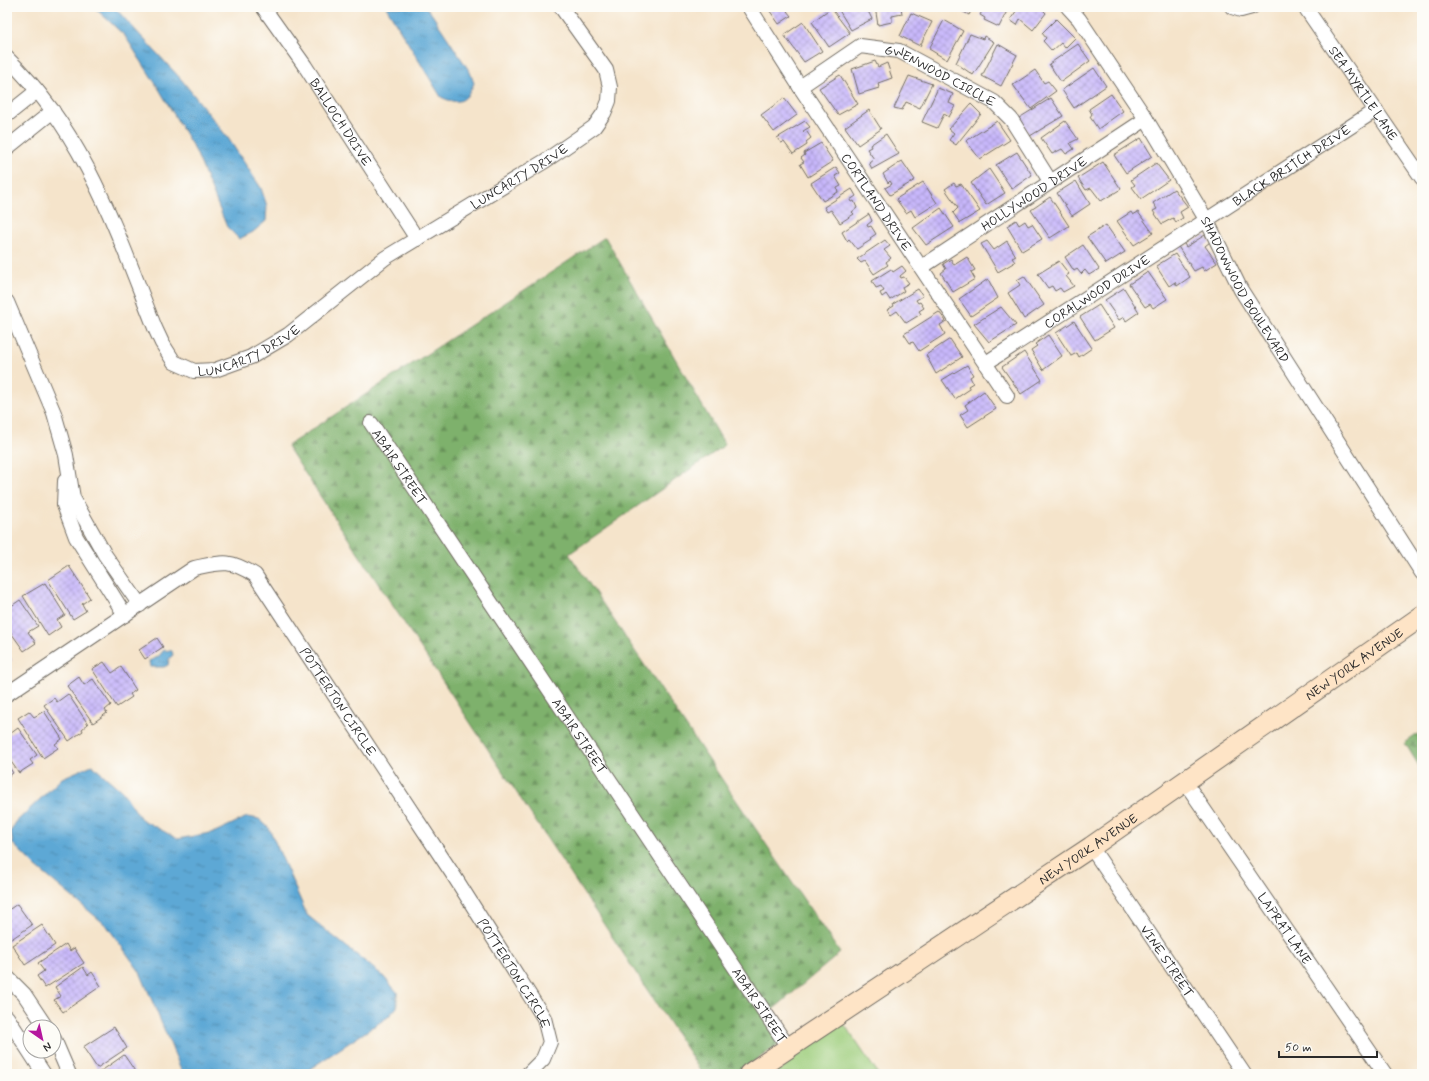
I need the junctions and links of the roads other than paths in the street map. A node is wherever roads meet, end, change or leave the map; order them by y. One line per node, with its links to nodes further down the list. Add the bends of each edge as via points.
1 (263, 7): 19 (street, BALLOCH DRIVE, via 305,66)
2 (561, 7): 19 (street, LUNCARTY DRIVE, via 606,70 610,87 609,101 604,113 594,127 551,156)
3 (749, 7): 9 (street, CORTLAND DRIVE)
4 (1068, 7): 14 (street, SHADOWWOOD BOULEVARD, via 1079,18)
5 (1232, 7): 6 (street, via 1241,10)
6 (1252, 7)
7 (1305, 7): 11 (street, SEA MYRTLE LANE)
8 (7, 58): 10 (street, LUNCARTY DRIVE)
9 (800, 87): 17 (street, GWENWOOD CIRCLE, via 860,46 899,51 994,102 1011,119); 20 (street, CORTLAND DRIVE)
10 (37, 91): 12 (street, LUNCARTY DRIVE); 13 (street)
11 (1376, 110): 16 (street, SEA MYRTLE LANE); 18 (street, BLACK BRITCH DRIVE)
12 (53, 111): 15 (street); 19 (street, LUNCARTY DRIVE, via 67,130 103,197 162,343 174,362 194,371 215,370 257,353 288,335 385,258)
13 (7, 115)
14 (1146, 119): 17 (street, HOLLYWOOD DRIVE); 18 (street, SHADOWWOOD BOULEVARD)
15 (7, 148)
16 (1422, 178)
17 (1050, 181): 20 (street, HOLLYWOOD DRIVE)
18 (1207, 221): 22 (street, CORALWOOD DRIVE); 28 (street, SHADOWWOOD BOULEVARD, via 1241,290)
19 (417, 239)
20 (922, 267): 22 (street, CORTLAND DRIVE)
21 (7, 302): 25 (street, via 54,413)
22 (986, 363): 23 (street, CORTLAND DRIVE)
23 (1007, 396)
24 (371, 423): 38 (street, ABAIR STREET)
25 (66, 455): 26 (street, via 74,498); 27 (street, via 64,505 76,537)
26 (105, 555): 27 (street); 29 (street)
27 (92, 564): 30 (street)
28 (1422, 573)
29 (140, 606): 30 (street, POTTERTON CIRCLE); 42 (street, POTTERTON CIRCLE, via 194,568 224,561 255,575 454,876 544,1018 550,1042 543,1059)
30 (125, 615): 32 (street, POTTERTON CIRCLE)
31 (1422, 616): 33 (street, NEW YORK AVENUE)
32 (7, 694)
33 (1185, 782): 34 (street, NEW YORK AVENUE); 45 (street, LAPRAT LANE)
34 (1091, 847): 38 (street, NEW YORK AVENUE); 44 (street, VINE STREET)
35 (7, 977): 37 (street, via 24,994)
36 (7, 1018): 40 (street)
37 (41, 1019)
38 (788, 1047): 43 (street, NEW YORK AVENUE)
39 (62, 1058): 41 (street)
40 (44, 1074)
41 (69, 1074)
42 (528, 1074)
43 (749, 1074)
44 (1244, 1074)
45 (1386, 1074)

